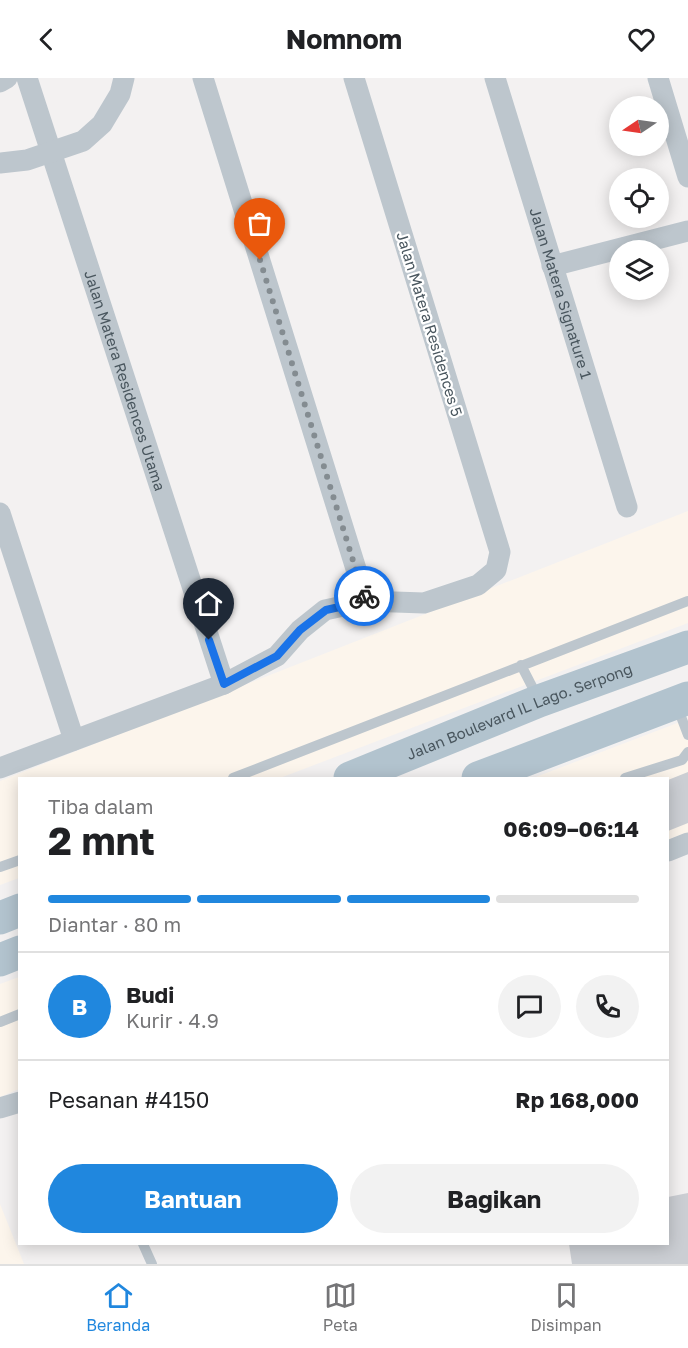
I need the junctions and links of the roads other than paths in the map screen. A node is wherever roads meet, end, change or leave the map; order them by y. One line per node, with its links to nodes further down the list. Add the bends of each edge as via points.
1 (7, 78): 8 (street)
2 (27, 78): 9 (street, Jalan Matera Residences Utama)
3 (124, 78): 9 (street, via 120,94 102,124 83,141)
4 (203, 78): 16 (street)
5 (354, 78): 16 (street, Jalan Matera Residences 5, via 500,552 496,570 478,585 424,603)
6 (495, 78): 13 (street, Jalan Matera Signature 1)
7 (658, 78): 11 (street)
8 (0, 82)
9 (52, 152): 10 (street); 20 (street, Jalan Matera Residences Utama)
10 (0, 163)
11 (688, 177)
12 (688, 231): 13 (street)
13 (552, 266): 14 (street, Jalan Matera Signature 1)
14 (627, 507)
15 (0, 513): 24 (street)
16 (366, 601): 20 (street, via 326,610 300,630 277,656)
17 (688, 601): 19 (lane)
18 (688, 647): 22 (main road, Jalan Boulevard IL Lago. Serpong)
19 (521, 665): 22 (lane); 27 (lane)
20 (224, 684): 24 (street)
21 (682, 700): 23 (lane); 29 (main road)
22 (539, 701): 28 (main road, Jalan Boulevard IL Lago. Serpong)
23 (688, 735)
24 (74, 740): 26 (street)
25 (688, 752): 30 (lane, via 682,760)
26 (0, 768)
27 (236, 777)
28 (352, 777)
29 (481, 777)
30 (628, 777)
31 (688, 843): 32 (street)
32 (669, 851)
33 (18, 861): 34 (lane)
34 (0, 867)
35 (18, 911): 36 (main road)
36 (0, 918)
37 (18, 953): 38 (main road)
38 (0, 960)
39 (18, 1015): 40 (lane)
40 (0, 1022)
41 (18, 1103): 42 (street)
42 (0, 1108)
43 (143, 1245): 44 (lane)
44 (152, 1264)

